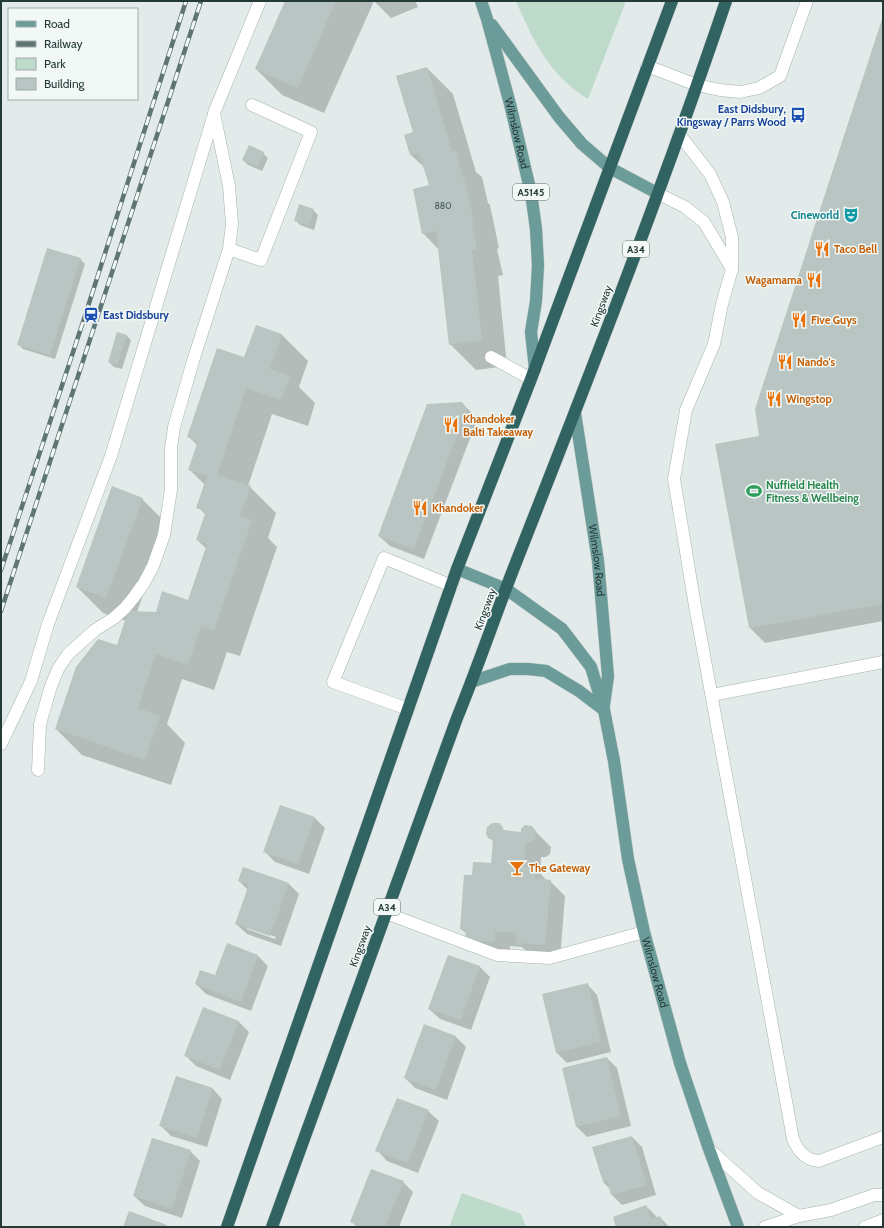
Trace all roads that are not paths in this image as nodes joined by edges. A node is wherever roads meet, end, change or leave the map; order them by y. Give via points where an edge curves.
1 (260, 1) edge
2 (481, 1) edge
3 (672, 1) edge
4 (726, 1) edge
5 (807, 1) edge
6 (488, 19) junction
7 (647, 66) junction
8 (697, 85) junction
9 (252, 105) dead end
10 (214, 113) junction
11 (679, 134) junction
12 (610, 168) junction
13 (657, 193) junction
14 (230, 249) junction
15 (732, 269) junction
16 (491, 357) dead end
17 (533, 374) junction
18 (575, 413) junction
19 (457, 569) junction
20 (452, 586) junction
21 (506, 589) junction
22 (883, 662) edge
23 (471, 682) junction
24 (712, 695) junction
25 (408, 709) junction
26 (604, 710) junction
27 (1, 744) edge
28 (38, 770) dead end
29 (386, 913) junction
30 (644, 932) junction
31 (883, 1137) edge
32 (709, 1149) junction
33 (883, 1195) edge
34 (799, 1216) junction
35 (883, 1221) edge
36 (227, 1227) edge
37 (272, 1227) edge
38 (738, 1227) edge
39 (765, 1227) edge
40 (865, 1227) edge
41 (875, 1227) edge

1 - 10 lane
2 - 6 main road, Wilmslow Road / A5145
3 - 7 highway
4 - 8 highway, Kingsway / A34
5 - 8 lane via 780,76 759,88 740,92
6 - 12 main road, Wilmslow Road / A5145 via 559,117 582,144
6 - 17 main road, Wilmslow Road / A5145 via 514,119 536,229 538,265 531,332
7 - 8 lane
7 - 12 highway
8 - 11 highway, Kingsway / A34
9 - 14 lane via 312,132 261,260
10 - 14 lane via 229,186 232,224
10 - 27 lane via 111,456 48,624 31,681
11 - 13 highway, Kingsway / A34
11 - 15 lane via 710,174 723,202 732,237
12 - 13 main road, Wilmslow Road / A5145
12 - 17 highway
13 - 15 lane via 685,207 704,222
13 - 18 highway, Kingsway / A34
14 - 28 lane via 174,426 167,521 154,566 125,608 68,654 58,668 40,724
15 - 24 lane via 714,344 686,410 674,479
16 - 17 lane
17 - 19 highway
18 - 21 highway, Kingsway / A34
18 - 26 main road, Wilmslow Road via 598,562 608,676
19 - 20 highway
19 - 21 main road, Wilmslow Road
20 - 25 highway
20 - 25 lane via 384,558 333,682
21 - 23 highway, Kingsway / A34
21 - 26 main road, Wilmslow Road via 562,629 590,667
22 - 24 lane
23 - 26 main road via 510,668 546,671
23 - 29 highway, Kingsway / A34
24 - 31 lane via 793,1139 803,1155 819,1161
25 - 36 highway
26 - 30 main road, Wilmslow Road via 628,859
29 - 30 lane via 497,955 550,958
29 - 37 highway, Kingsway / A34
30 - 32 main road, Wilmslow Road via 680,1063
32 - 34 lane via 758,1193
32 - 38 main road, Wilmslow Road
33 - 34 lane
34 - 39 lane
35 - 40 lane
35 - 41 lane

